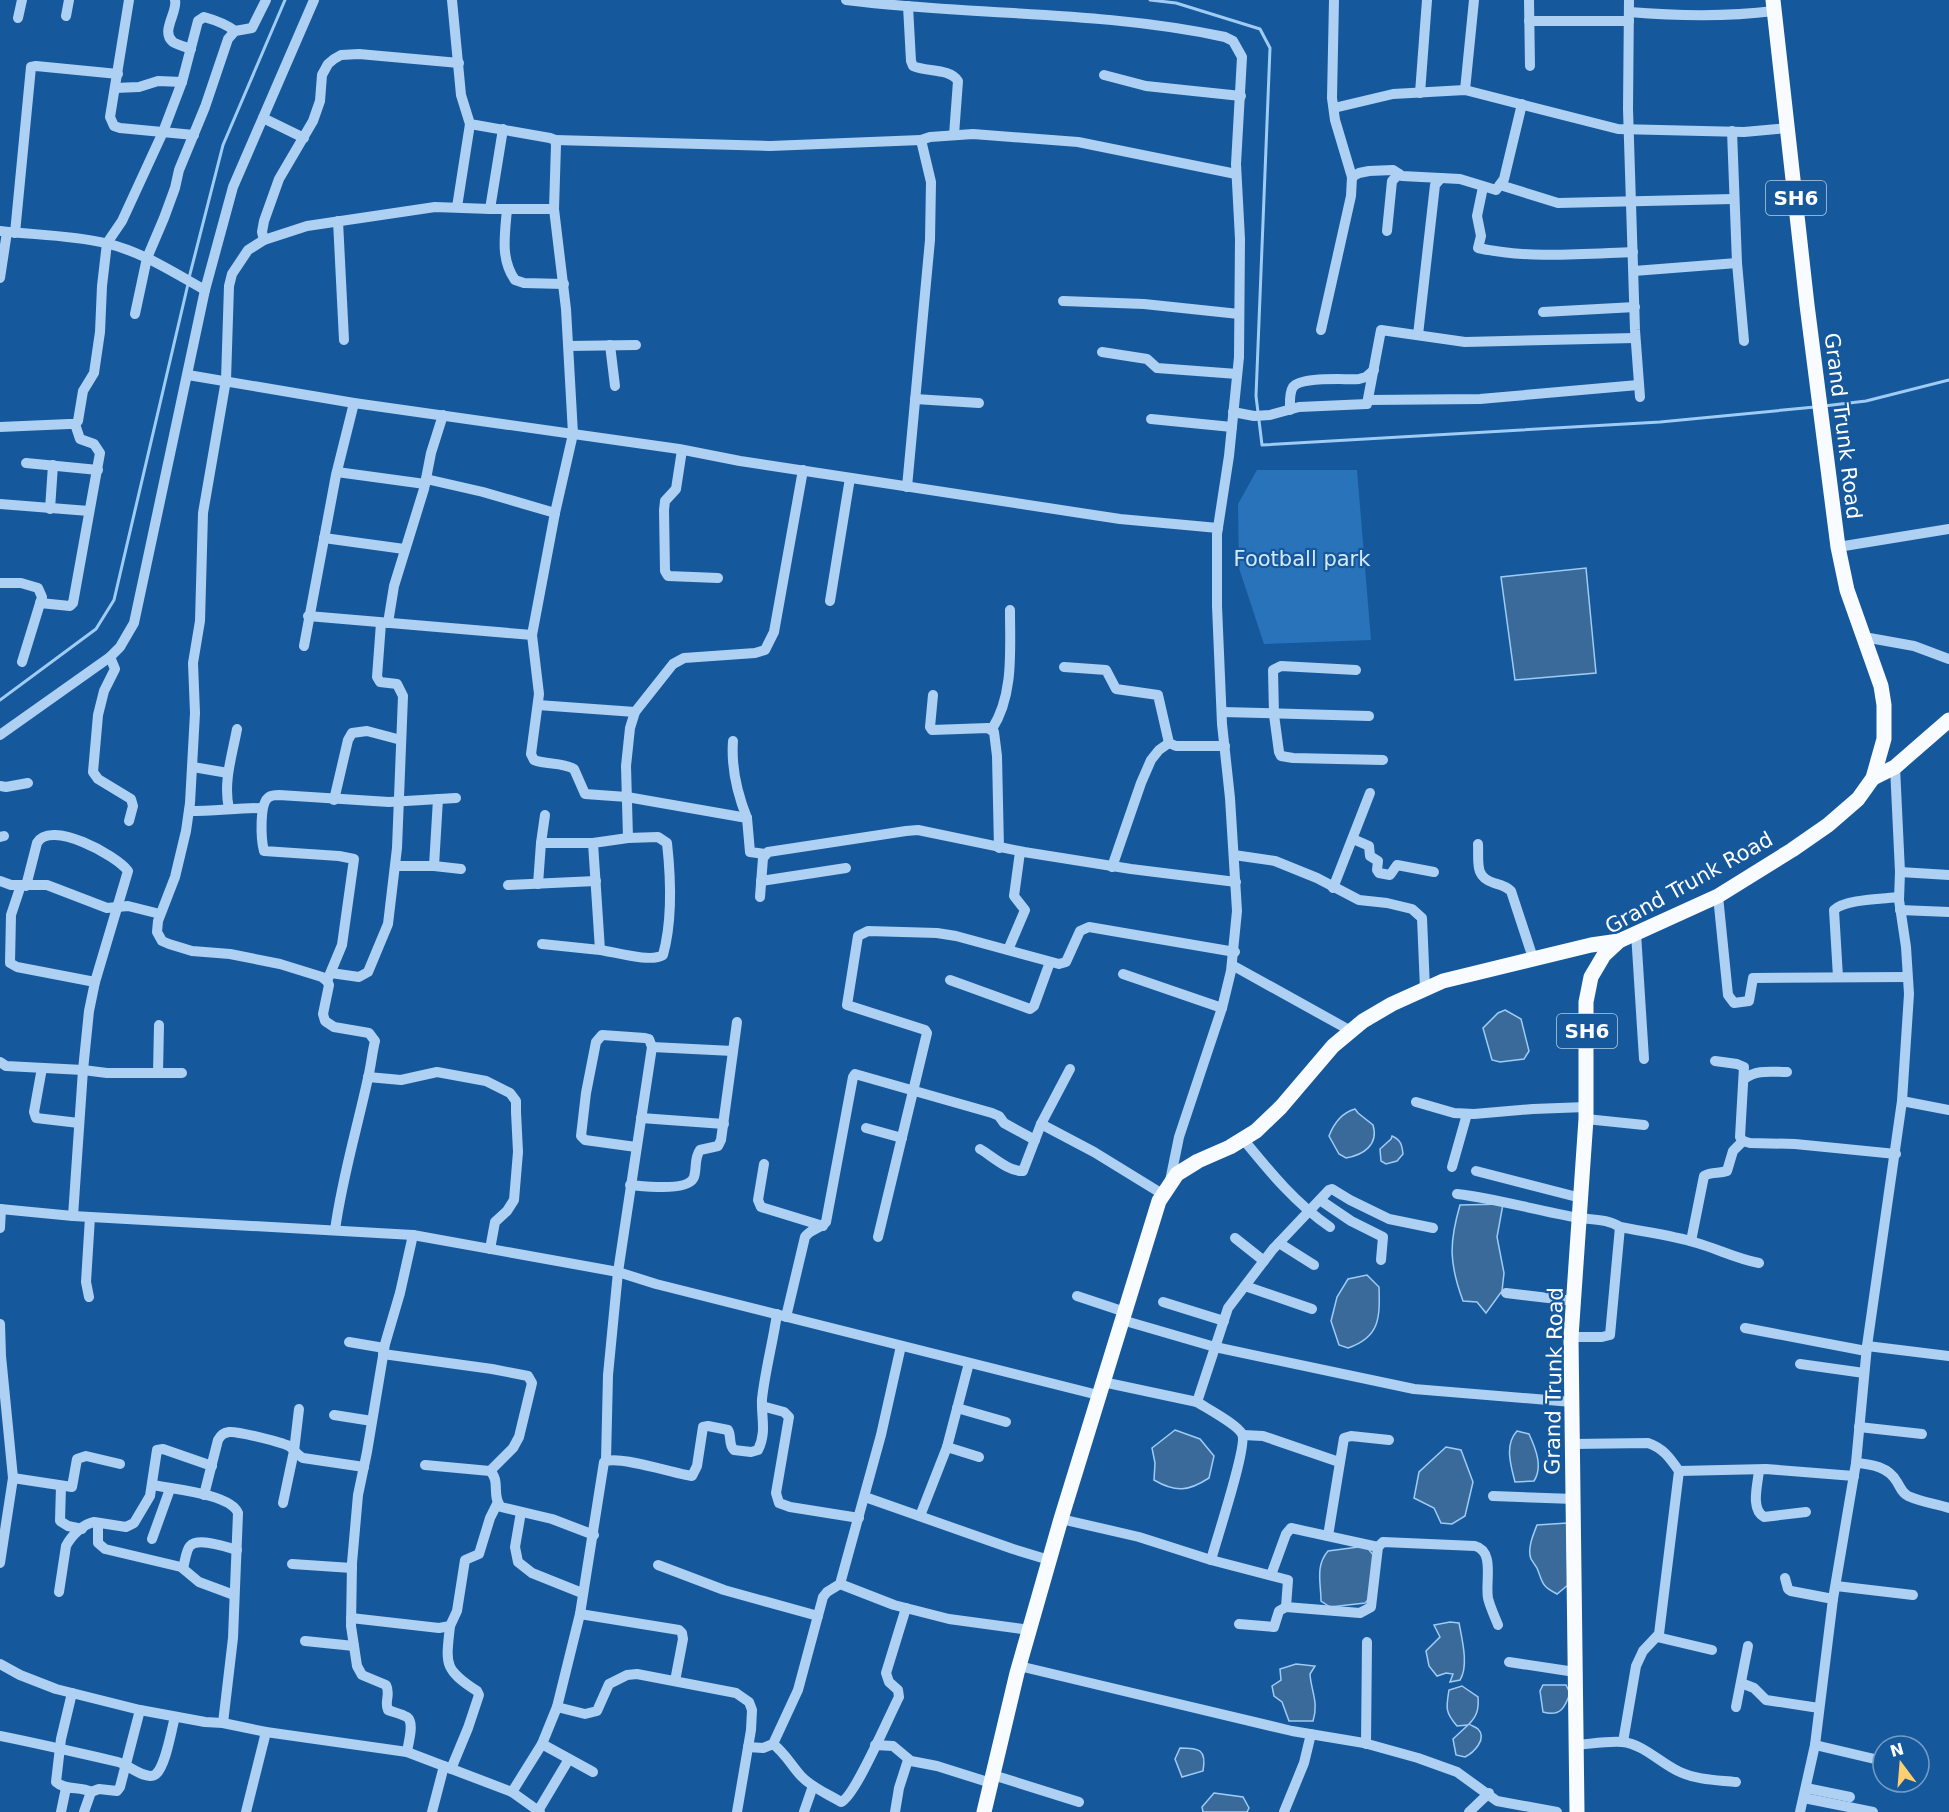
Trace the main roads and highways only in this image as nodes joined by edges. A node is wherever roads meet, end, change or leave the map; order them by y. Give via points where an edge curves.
1 (1773, 6) edge
2 (1949, 720) edge
3 (1874, 778) junction
4 (1619, 941) junction
5 (984, 1812) edge
6 (1577, 1812) edge

1 - 3 main road, Grand Trunk Road / SH6 via 1838,547 1847,590 1881,686 1885,714 1884,740
2 - 3 main road via 1895,767
3 - 4 main road, Grand Trunk Road / SH6 via 1858,799 1792,850 1718,896
4 - 5 main road via 1443,981 1392,1004 1333,1046 1256,1131 1177,1174 1159,1201 1100,1389 1019,1666
4 - 6 main road, Grand Trunk Road / SH6 via 1600,961 1588,990 1586,1113 1571,1336

